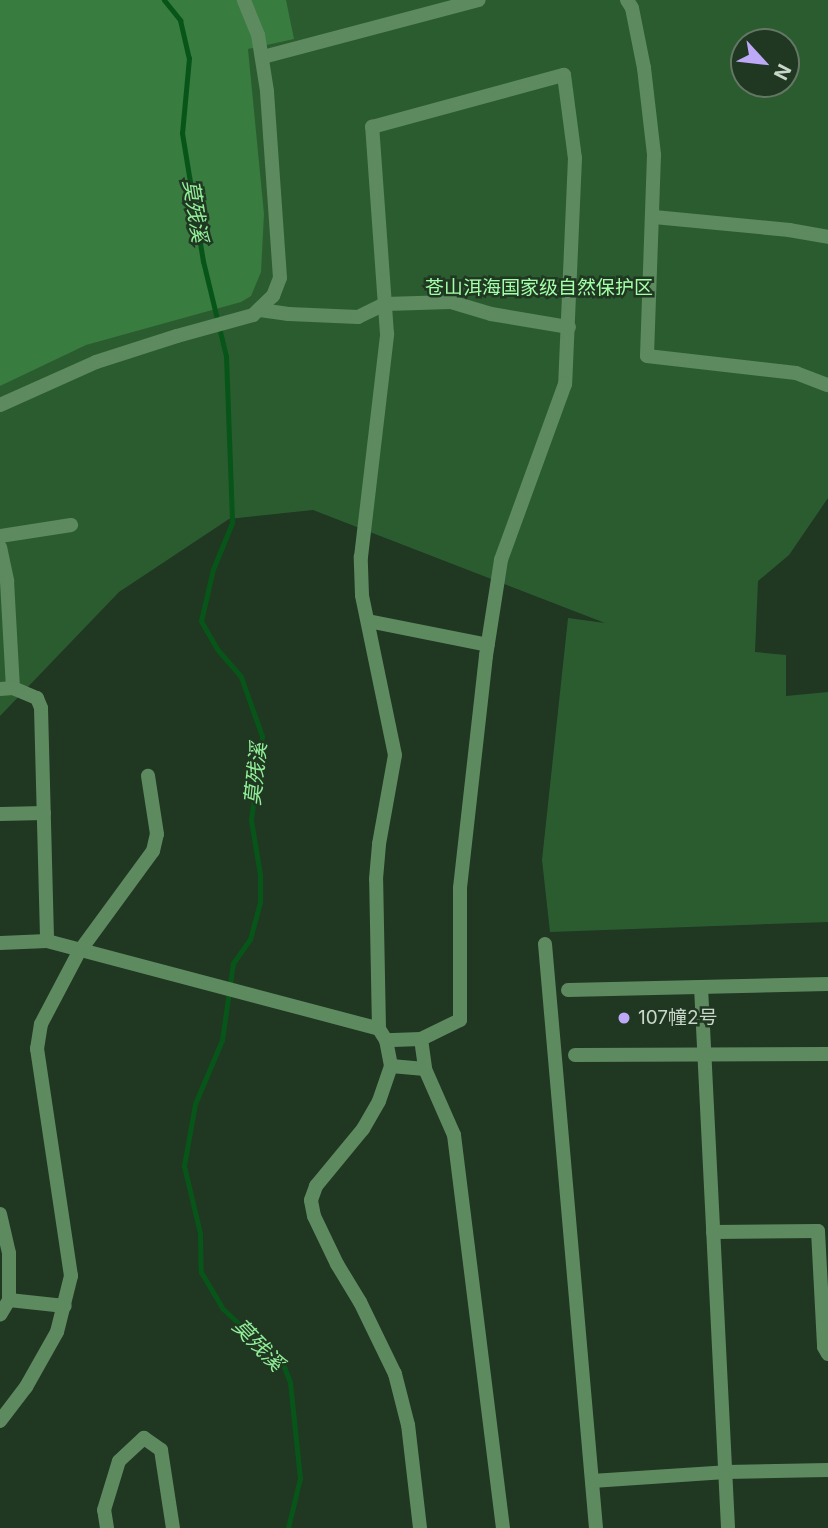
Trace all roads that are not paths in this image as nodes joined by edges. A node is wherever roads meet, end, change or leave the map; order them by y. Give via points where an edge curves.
1 (244, 0) edge
2 (479, 0) edge
3 (627, 0) edge
4 (263, 57) junction
5 (654, 217) junction
6 (828, 237) edge
7 (385, 304) junction
8 (257, 312) junction
9 (569, 327) junction
10 (828, 385) edge
11 (0, 405) edge
12 (71, 525) dead end
13 (0, 536) edge
14 (0, 547) edge
15 (368, 621) junction
16 (488, 645) junction
17 (6, 688) edge
18 (148, 775) dead end
19 (44, 813) junction
20 (0, 814) edge
21 (47, 941) junction
22 (0, 943) edge
23 (545, 944) dead end
24 (79, 952) junction
25 (828, 984) edge
26 (701, 987) junction
27 (568, 990) dead end
28 (382, 1035) junction
29 (421, 1039) junction
30 (828, 1054) edge
31 (575, 1055) dead end
32 (705, 1055) junction
33 (391, 1066) junction
34 (425, 1069) junction
35 (0, 1214) edge
36 (713, 1232) junction
37 (9, 1300) junction
38 (65, 1306) junction
39 (0, 1315) edge
40 (828, 1354) edge
41 (0, 1421) edge
42 (828, 1470) edge
43 (726, 1472) junction
44 (592, 1481) junction
45 (107, 1528) edge
46 (173, 1528) edge
47 (420, 1528) edge
48 (503, 1528) edge
49 (596, 1528) edge
50 (728, 1528) edge

1 - 4 street
2 - 4 street
3 - 5 street via 644,68 654,155
4 - 8 street via 281,262 277,289
5 - 6 street
5 - 10 street via 647,356 796,373
7 - 8 street via 358,317
7 - 9 street via 450,302
7 - 9 street via 372,127 564,75 575,158
7 - 15 street via 387,334 361,557
8 - 11 street via 96,362
9 - 16 street via 565,384 501,560
12 - 13 street
14 - 17 street via 8,594
15 - 16 street
15 - 28 street via 395,755 376,879
16 - 29 street via 460,888 460,1020
17 - 19 street via 37,698 41,708
18 - 24 street via 157,834 153,851
19 - 20 street
19 - 21 street
21 - 22 street
21 - 24 street
23 - 44 street
24 - 28 street via 144,965
24 - 38 street via 49,1005 37,1049 71,1276
25 - 26 street
26 - 27 street
26 - 32 street
28 - 29 street
28 - 33 street
29 - 34 street
30 - 32 street
31 - 32 street
32 - 36 street
33 - 34 street
33 - 47 street via 363,1129 316,1186 311,1200 337,1264 395,1374 408,1425
34 - 48 street via 454,1135
35 - 37 street via 9,1253
36 - 40 street via 818,1231
36 - 43 street
37 - 38 street
37 - 39 street
38 - 41 street via 44,1357
42 - 43 street
43 - 44 street
43 - 50 street
44 - 49 street
45 - 46 street via 104,1510 119,1461 144,1438 161,1450

